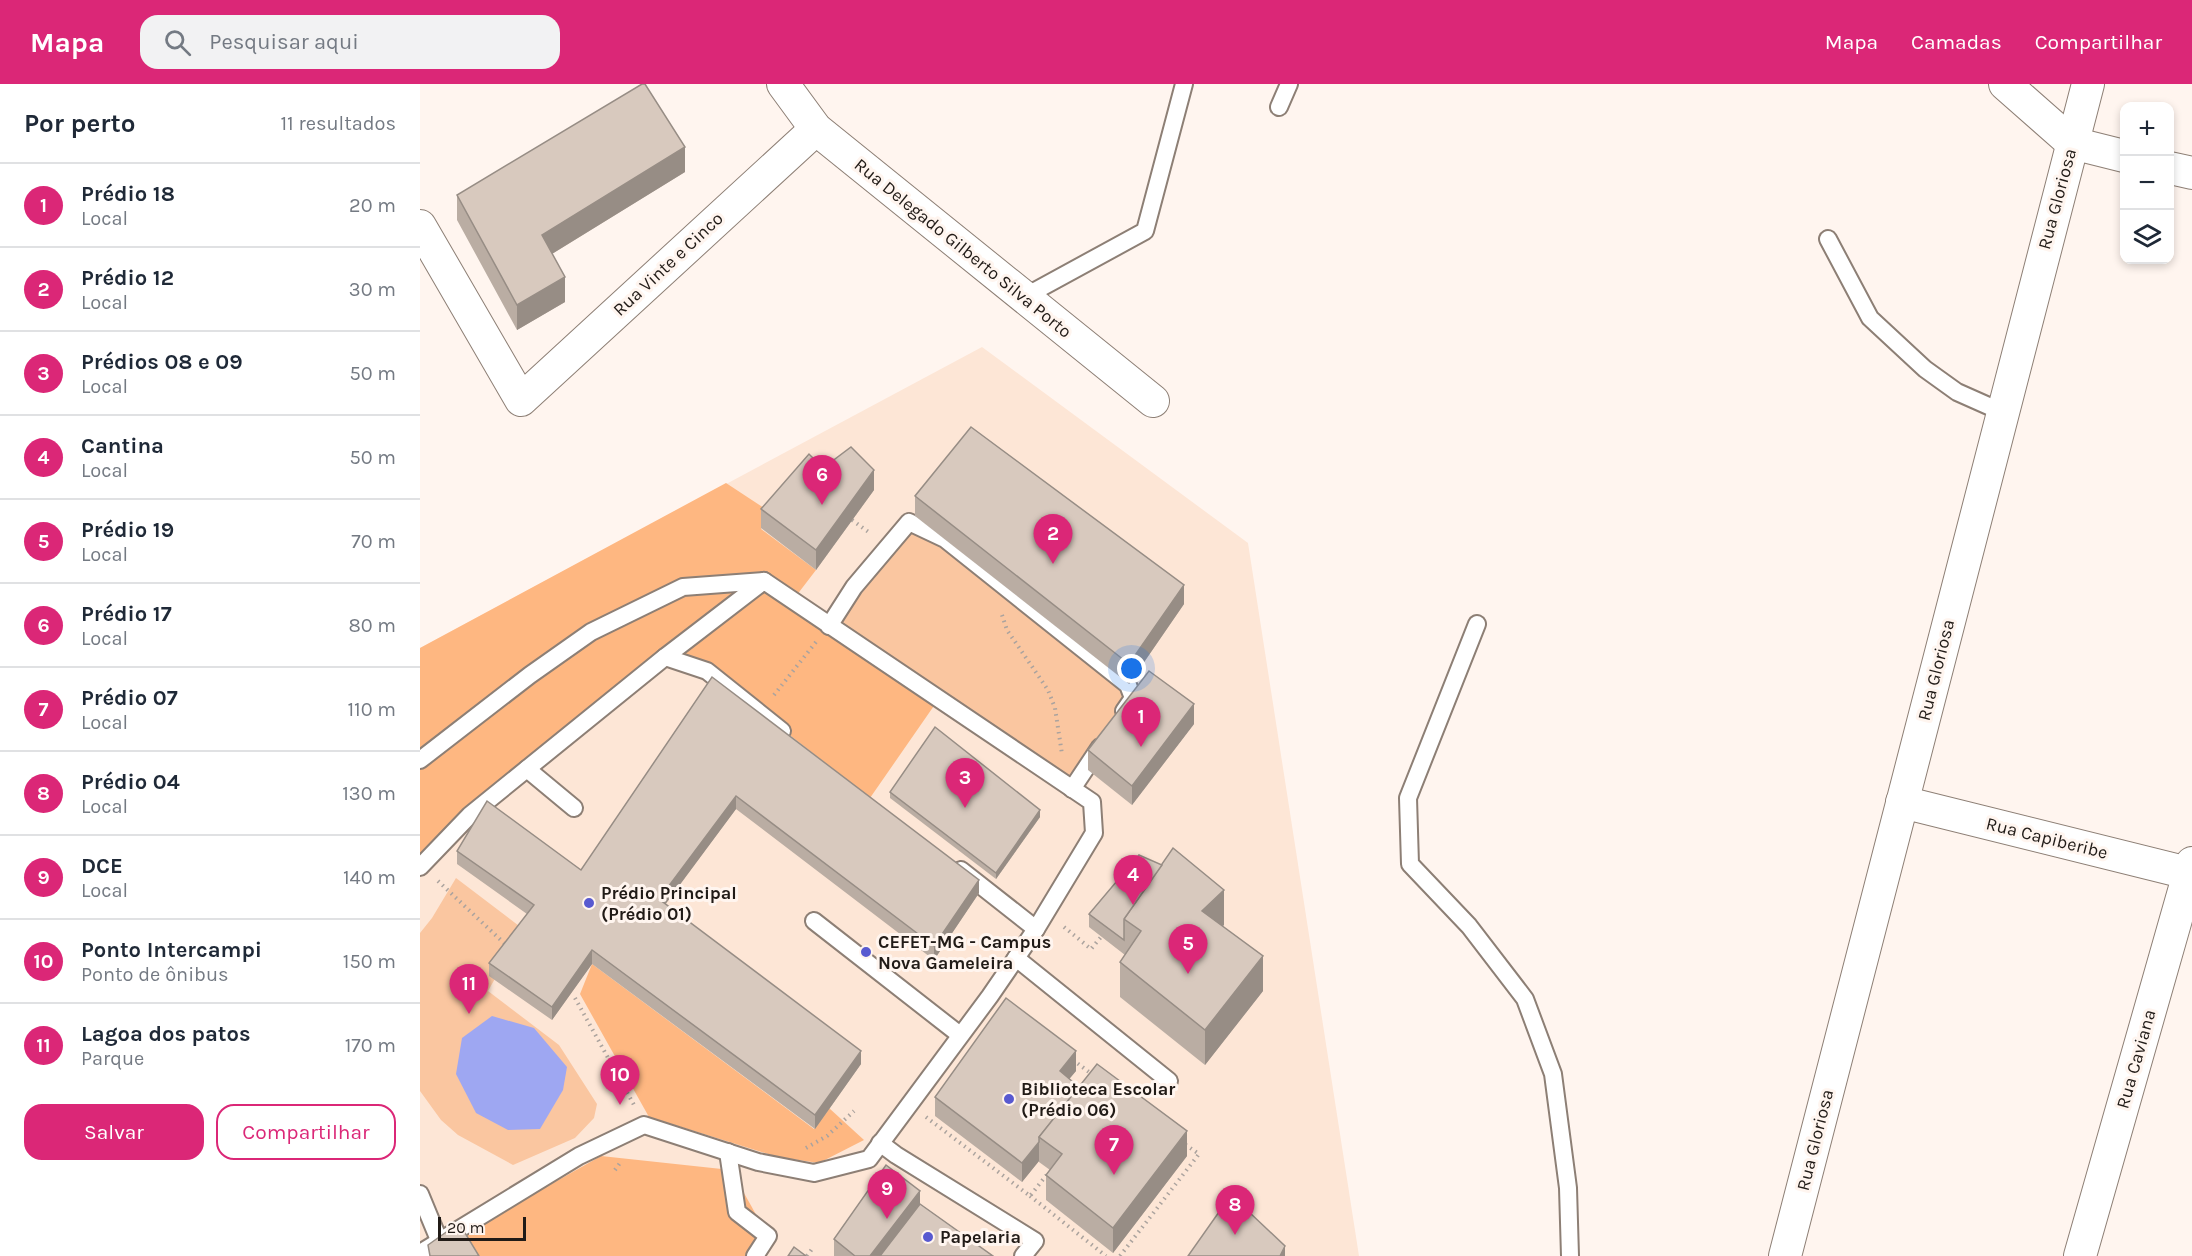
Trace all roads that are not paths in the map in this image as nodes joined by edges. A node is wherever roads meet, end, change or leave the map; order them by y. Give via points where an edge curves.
1 (783, 84) edge
2 (1184, 84) edge
3 (1289, 84) edge
4 (2005, 84) edge
5 (2088, 84) edge
6 (1279, 107) dead end
7 (816, 129) junction
8 (2072, 143) junction
9 (2120, 155) edge
10 (2174, 169) edge
11 (2192, 173) edge
12 (420, 226) edge
13 (1828, 239) dead end
14 (1024, 297) junction
15 (1153, 401) dead end
16 (2002, 412) junction
17 (764, 581) junction
18 (1477, 624) dead end
19 (829, 626) junction
20 (665, 657) junction
21 (796, 742) edge
22 (420, 760) edge
23 (527, 769) junction
24 (1072, 789) junction
25 (1902, 802) junction
26 (574, 808) dead end
27 (946, 859) edge
28 (420, 866) edge
29 (2191, 870) edge
30 (814, 921) dead end
31 (1036, 929) junction
32 (1016, 958) junction
33 (960, 1035) junction
34 (1169, 1081) dead end
35 (880, 1143) junction
36 (728, 1152) junction
37 (420, 1194) edge
38 (439, 1240) junction
39 (420, 1253) edge
40 (755, 1256) edge
41 (1023, 1256) edge
42 (1570, 1256) edge
43 (1785, 1256) edge
44 (2080, 1256) edge

1 - 7 street, Rua Delegado Gilberto Silva Porto
2 - 14 lane via 1145,231
3 - 6 lane
4 - 8 street
5 - 8 street, Rua Gloriosa
7 - 12 street, Rua Vinte e Cinco via 521,400
7 - 14 street, Rua Delegado Gilberto Silva Porto
8 - 9 street
8 - 16 street, Rua Gloriosa
10 - 11 street
13 - 16 lane via 1870,318 1925,369 1957,392
14 - 15 street, Rua Delegado Gilberto Silva Porto
16 - 25 street, Rua Gloriosa
17 - 19 lane
17 - 20 lane
17 - 22 lane via 683,587 591,632
18 - 42 lane via 1408,798 1410,864 1469,926 1525,999 1553,1074 1568,1188
19 - 24 lane
19 - 24 lane via 854,587 909,522 945,539 1128,685 1133,698
20 - 21 lane via 706,671
20 - 23 lane
23 - 26 lane
23 - 28 lane via 470,815
24 - 31 lane via 1092,802 1094,833
25 - 29 street, Rua Capiberibe
25 - 43 street, Rua Gloriosa
27 - 31 lane
29 - 44 street, Rua Caviana
30 - 33 lane
31 - 32 lane
32 - 33 lane
32 - 34 lane
33 - 35 lane
35 - 36 lane via 869,1159 814,1173
35 - 41 lane via 1035,1241
36 - 38 lane via 644,1125 579,1156
36 - 40 lane via 737,1212 768,1236
37 - 38 lane
38 - 39 lane

